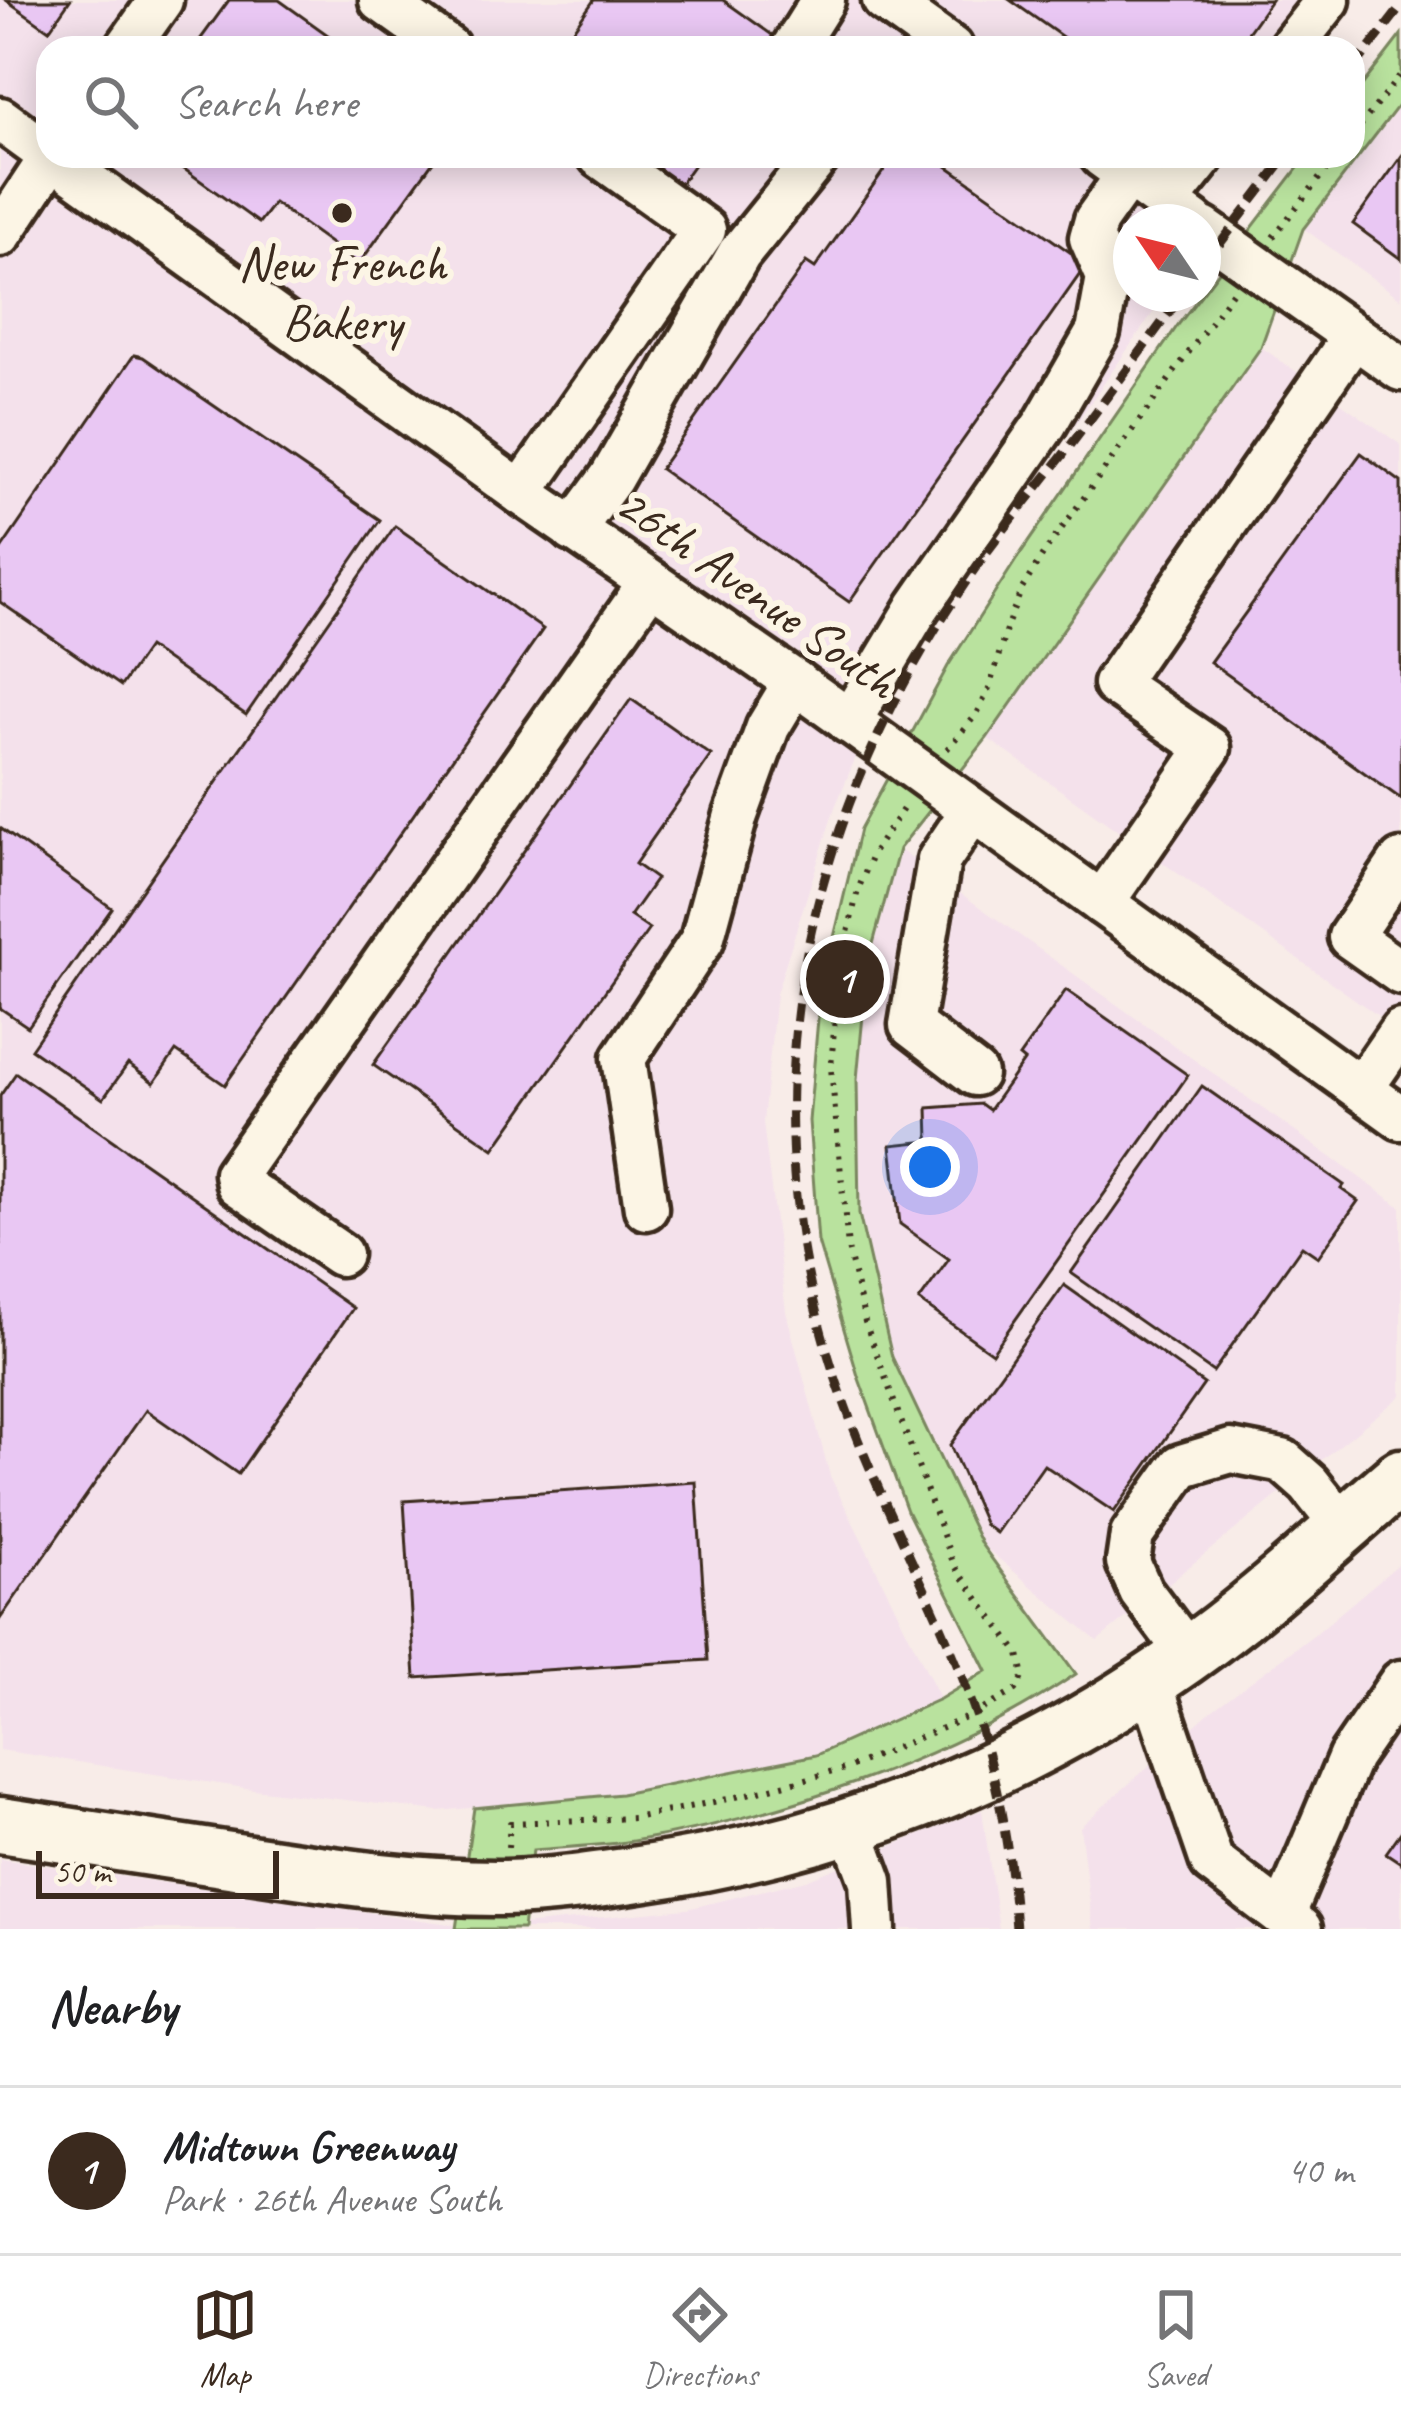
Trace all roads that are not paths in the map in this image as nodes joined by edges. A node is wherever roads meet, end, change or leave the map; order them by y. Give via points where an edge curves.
1 (161, 0) edge
2 (381, 0) edge
3 (823, 0) edge
4 (884, 0) edge
5 (1328, 0) edge
6 (136, 36) edge
7 (431, 36) edge
8 (800, 36) edge
9 (922, 36) edge
10 (1300, 36) edge
11 (0, 119) edge
12 (36, 144) edge
13 (43, 168) edge
14 (69, 168) edge
15 (617, 168) edge
16 (804, 168) edge
17 (1114, 168) edge
18 (1119, 168) edge
19 (1198, 168) edge
20 (1168, 204) edge
21 (1182, 204) edge
22 (0, 235) edge
23 (721, 242) junction
24 (1221, 242) edge
25 (1354, 336) junction
26 (1401, 369) edge
27 (521, 494) junction
28 (573, 530) junction
29 (650, 583) junction
30 (795, 682) junction
31 (849, 722) junction
32 (972, 811) junction
33 (1401, 861) edge
34 (1102, 903) junction
35 (1401, 973) edge
36 (1401, 1031) edge
37 (975, 1074) dead end
38 (1361, 1089) junction
39 (1401, 1118) edge
40 (646, 1208) dead end
41 (340, 1255) dead end
42 (1401, 1477) edge
43 (1343, 1528) junction
44 (1169, 1668) junction
45 (1401, 1682) edge
46 (0, 1825) edge
47 (851, 1827) junction
48 (1292, 1922) edge
49 (874, 1929) edge

1 - 6 street
2 - 7 street
3 - 8 street
4 - 9 street
5 - 10 street
11 - 12 street, 26th Avenue South
13 - 22 street
14 - 27 street, 26th Avenue South
15 - 23 street
16 - 23 street
17 - 31 street via 1091,238 1108,278 1098,332
18 - 20 street
19 - 21 street
23 - 27 street
23 - 28 street via 611,478
24 - 25 street
25 - 26 street
25 - 34 street via 1115,684 1209,748
27 - 28 street, 26th Avenue South
28 - 29 street, 26th Avenue South
29 - 30 street, 26th Avenue South
29 - 41 street via 236,1174 238,1184
30 - 31 street, 26th Avenue South
30 - 40 street via 744,793 703,940 624,1058
31 - 32 street, 26th Avenue South
32 - 34 street, 26th Avenue South
32 - 37 street via 939,860 911,1025
33 - 35 street via 1350,937
34 - 38 street, 26th Avenue South
36 - 38 street
38 - 39 street, 26th Avenue South
42 - 43 main road
43 - 44 main road
43 - 44 street via 1283,1460 1232,1451 1181,1466 1132,1535 1128,1562
44 - 47 main road via 1038,1749
44 - 48 street via 1212,1862
45 - 48 street via 1350,1757
46 - 47 main road via 422,1886 507,1888 696,1865
47 - 49 street via 871,1882

